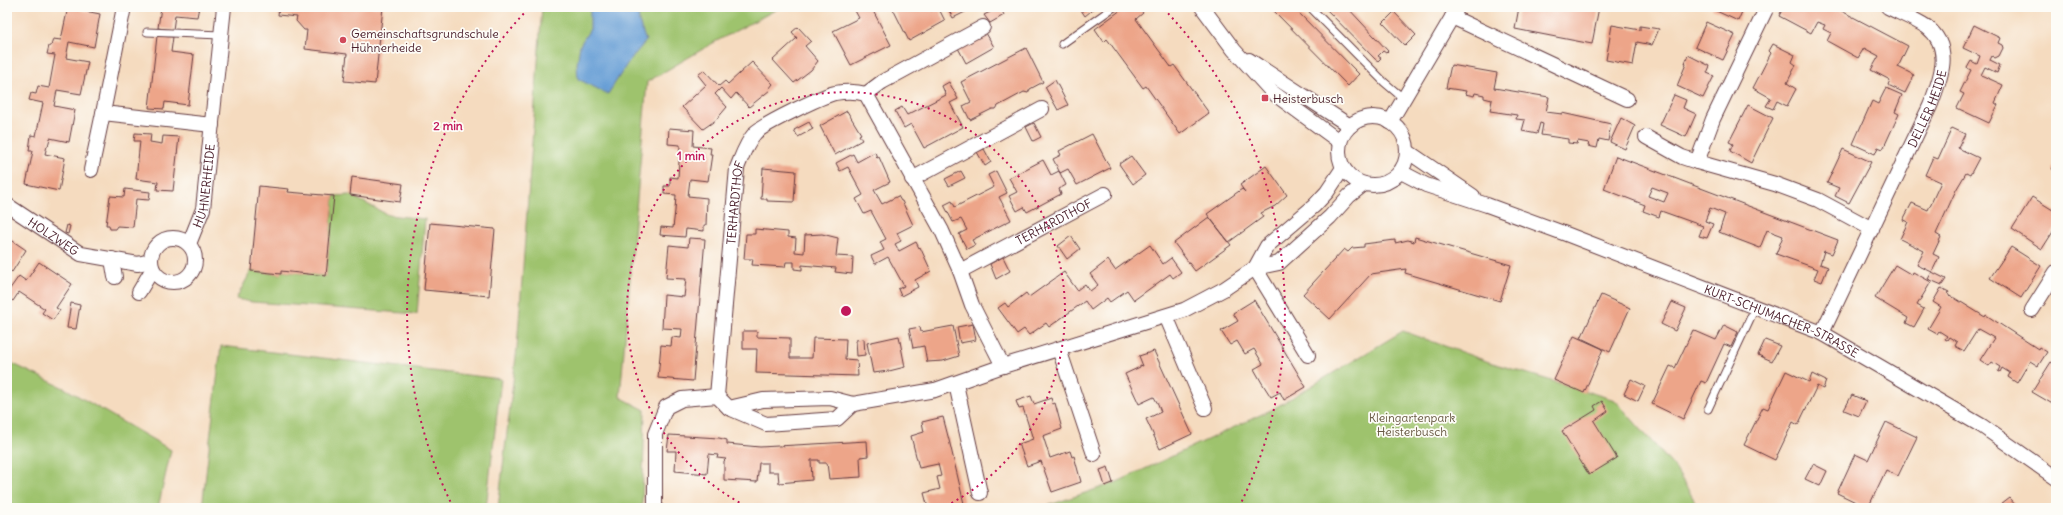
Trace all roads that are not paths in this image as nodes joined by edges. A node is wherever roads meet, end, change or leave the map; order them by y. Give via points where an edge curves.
1 (124, 7) edge
2 (224, 7) edge
3 (1114, 7) edge
4 (1202, 7) edge
5 (1310, 7) edge
6 (1767, 7) edge
7 (1888, 7) edge
8 (1455, 12) edge
9 (983, 27) dead end
10 (147, 32) dead end
11 (221, 35) junction
12 (1062, 44) dead end
13 (1234, 50) junction
14 (866, 94) junction
15 (1404, 99) junction
16 (1627, 99) dead end
17 (1042, 109) dead end
18 (103, 114) junction
19 (1390, 122) junction
20 (212, 125) junction
21 (1350, 126) junction
22 (1646, 137) dead end
23 (1340, 142) junction
24 (1407, 151) junction
25 (1697, 162) junction
26 (1343, 168) junction
27 (91, 170) dead end
28 (1400, 172) junction
29 (912, 178) junction
30 (1364, 184) junction
31 (1105, 194) dead end
32 (7, 205) edge
33 (1487, 205) junction
34 (1872, 229) junction
35 (189, 244) junction
36 (112, 259) junction
37 (152, 265) junction
38 (1255, 268) junction
39 (960, 271) junction
40 (2056, 272) edge
41 (115, 277) dead end
42 (139, 292) dead end
43 (1755, 308) junction
44 (2032, 310) dead end
45 (1166, 316) junction
46 (1822, 334) junction
47 (1059, 349) junction
48 (1308, 355) dead end
49 (1003, 366) junction
50 (956, 384) junction
51 (717, 396) junction
52 (853, 404) junction
53 (729, 408) junction
54 (1205, 408) dead end
55 (1708, 409) dead end
56 (1094, 454) dead end
57 (2056, 478) edge
58 (980, 493) dead end
59 (655, 508) edge

1 - 18 street
2 - 11 street, HÜHNERHEIDE
3 - 12 lane
4 - 13 street
5 - 15 lane
6 - 25 street via 1713,119
7 - 34 street, DELLER HEIDE via 1926,27 1936,36 1942,51 1943,68 1930,106
8 - 15 street
8 - 16 street
9 - 14 street via 882,82
10 - 11 lane
11 - 20 street, HÜHNERHEIDE
13 - 21 street
13 - 23 street via 1272,92
14 - 29 street
14 - 51 street, TERHARDTHOF via 854,91 835,93 770,122 756,132 744,148 737,168
15 - 19 street
17 - 29 street
18 - 20 street, HÜHNERHEIDE
18 - 27 street
19 - 21 street via 1382,117 1368,116
19 - 24 street via 1403,134
20 - 35 street, HÜHNERHEIDE via 204,209
21 - 23 street via 1345,130
22 - 25 street via 1682,157
23 - 26 street via 1339,155
24 - 28 street
24 - 33 street, KURT-SCHUMACHER-STRASSE
25 - 34 street via 1782,186 1818,200
26 - 30 street via 1352,178
26 - 38 street via 1314,206 1267,246
28 - 30 street via 1390,181 1378,185
28 - 33 street, KURT-SCHUMACHER-STRASSE via 1426,186
29 - 39 street via 942,231
30 - 38 street via 1279,263
31 - 39 street, TERHARDTHOF
32 - 36 street, HOLZWEG via 81,254
33 - 43 street, KURT-SCHUMACHER-STRASSE
34 - 46 street, DELLER HEIDE
35 - 37 street, HÜHNERHEIDE via 181,239 164,240 152,252
35 - 37 street, HÜHNERHEIDE via 196,260 194,269 185,279 174,283 165,282 158,277
36 - 37 street, HOLZWEG
36 - 41 street
37 - 42 street
38 - 45 street via 1224,289 1184,310
38 - 48 street
39 - 49 street via 972,305
40 - 44 street
43 - 46 street, KURT-SCHUMACHER-STRASSE
43 - 55 lane
45 - 47 street
45 - 54 street
46 - 57 street, KURT-SCHUMACHER-STRASSE via 1982,426
47 - 49 street
47 - 56 street
49 - 50 street
50 - 52 street
50 - 58 street
51 - 53 street
51 - 59 street via 682,399 666,407 655,434
52 - 53 street via 830,398 763,400
52 - 53 street via 837,419 766,424

